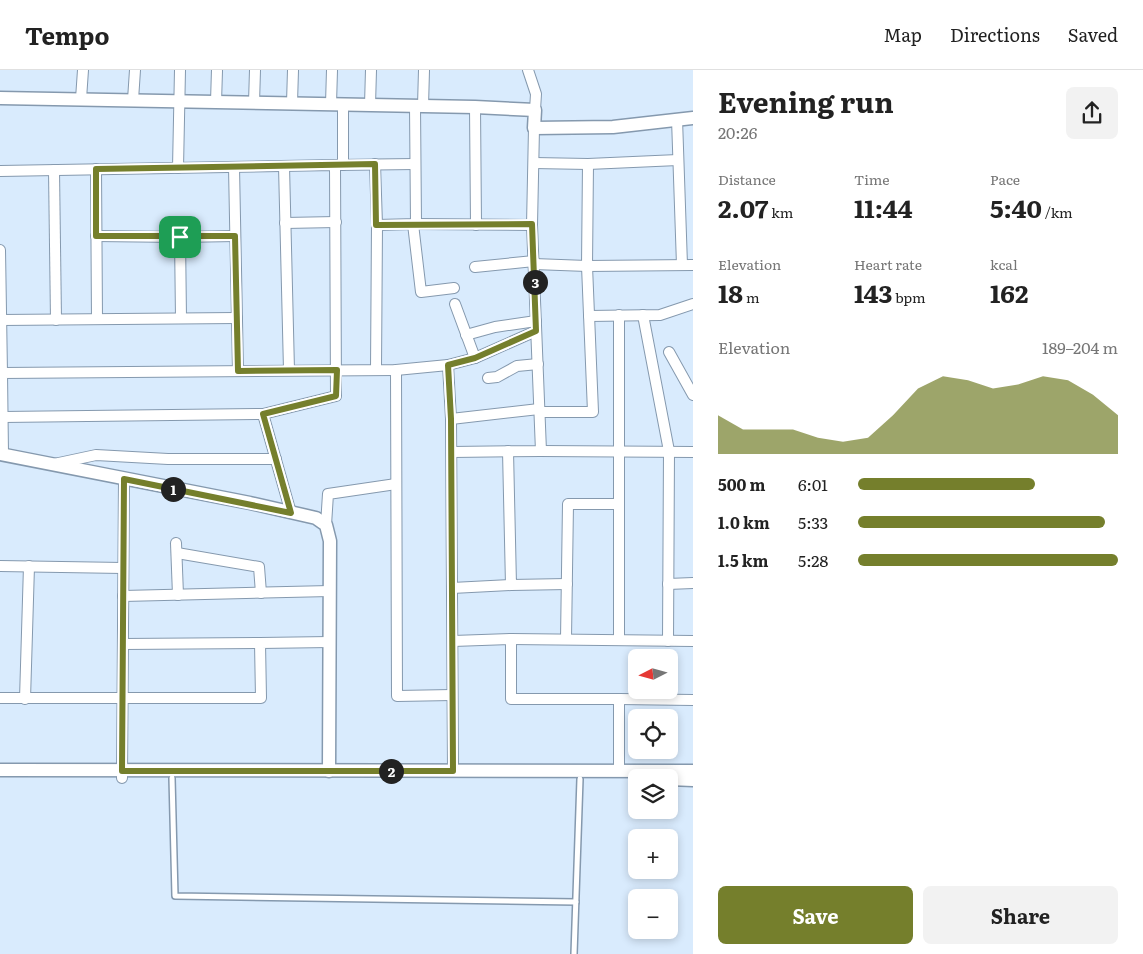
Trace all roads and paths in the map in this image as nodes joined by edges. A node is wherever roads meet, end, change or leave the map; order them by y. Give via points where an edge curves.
1 (83, 70) edge
2 (135, 70) edge
3 (180, 70) edge
4 (217, 70) edge
5 (255, 70) edge
6 (293, 70) edge
7 (332, 70) edge
8 (371, 70) edge
9 (424, 70) edge
10 (528, 70) edge
11 (0, 98) edge
12 (81, 99) junction
13 (134, 100) junction
14 (179, 101) junction
15 (216, 102) junction
16 (254, 103) junction
17 (292, 103) junction
18 (337, 104) junction
19 (370, 105) junction
20 (419, 106) junction
21 (476, 107) junction
22 (535, 110) junction
23 (693, 118) edge
24 (677, 120) junction
25 (534, 128) junction
26 (678, 160) junction
27 (534, 163) junction
28 (375, 164) junction
29 (415, 164) junction
30 (588, 164) junction
31 (339, 165) junction
32 (284, 166) junction
33 (234, 167) junction
34 (178, 168) junction
35 (96, 169) junction
36 (54, 170) junction
37 (0, 171) edge
38 (336, 222) junction
39 (286, 223) junction
40 (414, 224) junction
41 (476, 224) junction
42 (532, 224) junction
43 (376, 225) junction
44 (96, 236) junction
45 (235, 236) junction
46 (180, 237) junction
47 (0, 250) edge
48 (534, 262) junction
49 (682, 265) junction
50 (693, 265) edge
51 (587, 266) junction
52 (474, 267) dead end
53 (454, 288) dead end
54 (455, 304) dead end
55 (693, 304) edge
56 (619, 315) junction
57 (643, 315) junction
58 (589, 316) junction
59 (181, 318) junction
60 (237, 318) junction
61 (97, 319) junction
62 (1, 320) junction
63 (56, 320) junction
64 (536, 326) junction
65 (466, 335) junction
66 (669, 352) dead end
67 (475, 358) junction
68 (538, 364) junction
69 (448, 365) junction
70 (289, 370) junction
71 (337, 370) junction
72 (376, 370) junction
73 (396, 370) junction
74 (238, 371) junction
75 (2, 373) junction
76 (488, 378) dead end
77 (693, 394) edge
78 (539, 411) junction
79 (263, 414) junction
80 (3, 416) junction
81 (451, 419) junction
82 (621, 450) junction
83 (508, 451) junction
84 (541, 451) junction
85 (669, 451) junction
86 (452, 452) junction
87 (693, 452) edge
88 (2, 454) edge
89 (276, 459) junction
90 (51, 464) junction
91 (124, 479) junction
92 (396, 484) junction
93 (619, 504) junction
94 (291, 513) junction
95 (326, 525) junction
96 (0, 566) edge
97 (29, 566) junction
98 (123, 568) junction
99 (567, 584) junction
100 (668, 584) junction
101 (693, 584) edge
102 (511, 585) junction
103 (452, 588) junction
104 (330, 591) junction
105 (261, 593) junction
106 (178, 595) junction
107 (123, 596) junction
108 (511, 639) junction
109 (566, 639) junction
110 (619, 640) junction
111 (668, 640) junction
112 (453, 641) junction
113 (693, 641) edge
114 (330, 642) junction
115 (260, 643) junction
116 (123, 644) junction
117 (452, 695) junction
118 (0, 698) edge
119 (25, 698) junction
120 (122, 699) junction
121 (619, 699) junction
122 (693, 700) edge
123 (0, 770) edge
124 (329, 771) junction
125 (453, 771) junction
126 (619, 771) junction
127 (693, 771) edge
128 (628, 772) edge
129 (678, 772) edge
130 (122, 775) junction
131 (0, 778) edge
132 (172, 778) junction
133 (580, 779) junction
134 (628, 779) edge
135 (678, 779) edge
136 (693, 780) edge
137 (576, 902) junction
138 (574, 954) edge

1 - 12 street
2 - 13 street
3 - 14 street
4 - 15 street
5 - 16 street
6 - 17 street
7 - 18 street
8 - 19 street
9 - 20 street
10 - 22 street via 536,94
11 - 12 street
12 - 13 street
13 - 14 street
14 - 15 street
14 - 34 street
15 - 16 street
16 - 17 street
17 - 18 street
18 - 19 street
18 - 31 street
19 - 20 street
20 - 21 street
20 - 29 street
21 - 22 street
21 - 41 street
22 - 25 street
23 - 24 street
24 - 25 street
24 - 26 street
25 - 27 street
26 - 30 street
26 - 49 street
27 - 30 street
27 - 42 street
28 - 29 street
28 - 31 street
28 - 43 street
29 - 40 street
30 - 51 street
31 - 32 street
31 - 38 street
32 - 33 street
32 - 39 street
33 - 34 street
33 - 45 street
34 - 35 street
35 - 36 street
35 - 44 street
36 - 37 street
36 - 63 street
38 - 39 street
38 - 71 street
39 - 70 street
40 - 41 street
40 - 43 street
40 - 53 street via 421,292
41 - 42 street
42 - 48 street
43 - 72 street
44 - 46 street
44 - 61 street
45 - 46 street
45 - 60 street
46 - 59 street
47 - 62 street
48 - 51 street
48 - 52 street
48 - 64 street
49 - 50 street
49 - 51 street
51 - 58 street
54 - 65 street
55 - 57 street via 660,315
56 - 57 street
56 - 58 street
56 - 82 street
57 - 85 street
58 - 78 street via 594,412
59 - 60 street
59 - 61 street
60 - 74 street
61 - 63 street
62 - 63 street
62 - 75 street
64 - 65 street via 495,327
64 - 67 street
64 - 68 street
65 - 67 street
66 - 77 street
67 - 69 street
68 - 76 street via 517,366 497,377
68 - 78 street
69 - 73 street
69 - 81 street
70 - 71 street
70 - 74 street
71 - 72 street
71 - 79 street via 336,396
72 - 73 street
73 - 92 street
74 - 75 street
75 - 80 street
78 - 81 street
78 - 84 street
79 - 80 street
79 - 89 street
80 - 88 street
81 - 86 street
82 - 84 street
82 - 85 street
82 - 93 street
83 - 84 street
83 - 86 street
83 - 102 street
85 - 87 street
85 - 100 street
86 - 103 street
88 - 90 street
89 - 90 street via 96,455
89 - 94 street
90 - 91 street
91 - 94 street
91 - 98 street
92 - 95 street via 328,494
92 - 117 street via 396,696
93 - 99 street via 568,504
93 - 110 street
94 - 95 street via 316,518
95 - 104 street via 330,541
96 - 97 street
97 - 98 street
97 - 119 street
98 - 107 street
99 - 102 street
99 - 109 street
100 - 101 street
100 - 111 street
102 - 103 street
103 - 112 street
104 - 105 street
104 - 114 street
105 - 106 street
105 - 106 street via 259,567 177,548
106 - 107 street
107 - 116 street
108 - 109 street
108 - 112 street
108 - 121 street via 511,699
109 - 110 street
110 - 111 street
111 - 113 street
112 - 117 street
114 - 115 street
114 - 124 street
115 - 116 street
115 - 120 street via 262,698
116 - 120 street
117 - 125 street
118 - 119 street
119 - 120 street
120 - 130 street
121 - 122 street
121 - 126 street
123 - 130 street
124 - 125 street
124 - 130 street
125 - 126 street
126 - 128 street
127 - 129 street
130 - 131 street
130 - 132 street
132 - 133 street
132 - 137 lane via 175,896
133 - 134 street
133 - 137 lane
135 - 136 street
137 - 138 lane

